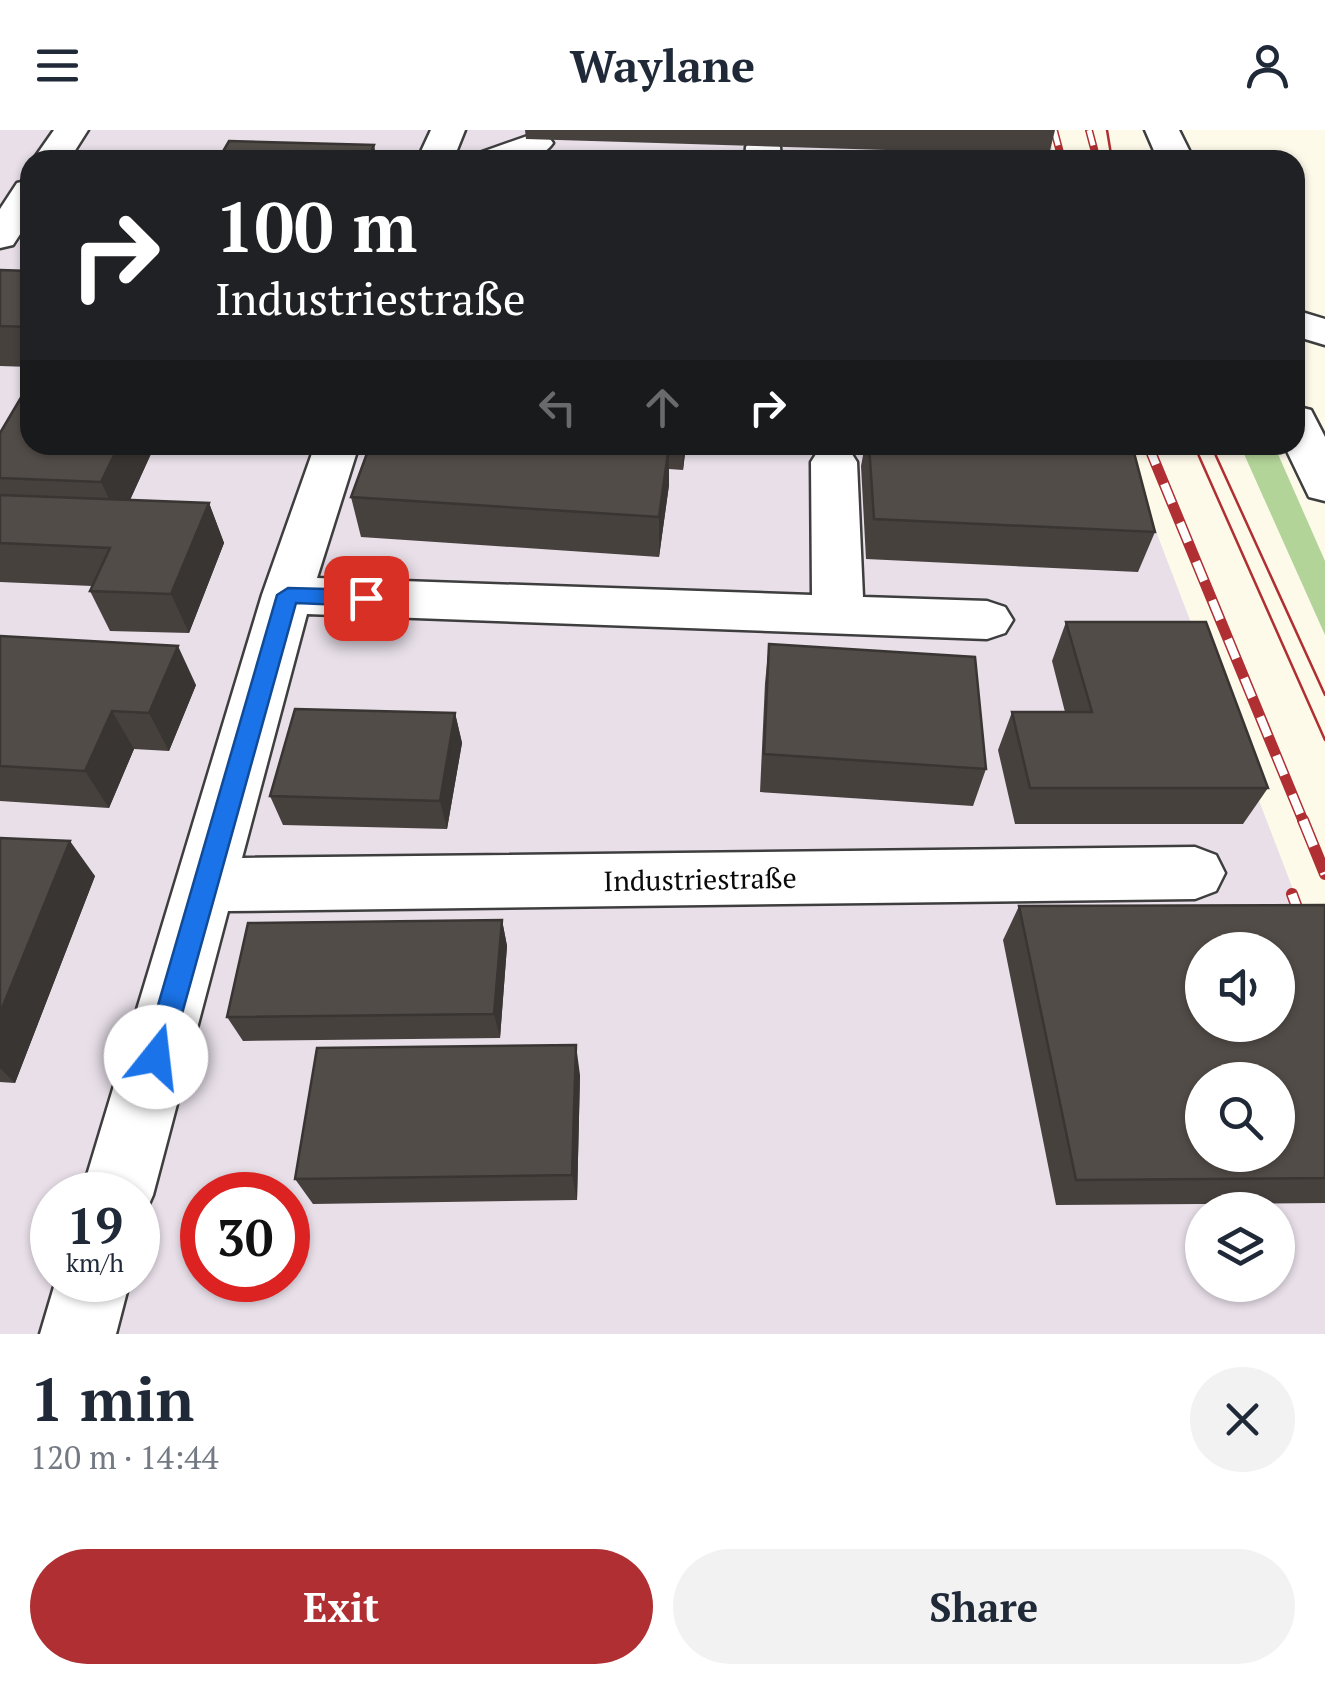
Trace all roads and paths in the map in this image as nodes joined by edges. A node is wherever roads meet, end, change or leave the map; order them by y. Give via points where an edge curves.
1 (536, 143) dead end
2 (517, 150) edge
3 (20, 207) edge
4 (0, 237) edge
5 (1305, 442) edge
6 (334, 455) edge
7 (834, 462) dead end
8 (1325, 486) edge
9 (288, 595) junction
10 (838, 614) junction
11 (986, 620) dead end
12 (1195, 874) dead end
13 (206, 885) junction
14 (124, 1172) edge
15 (87, 1302) edge
16 (78, 1334) edge

1 - 2 street
3 - 4 street
5 - 8 street
6 - 9 street
7 - 10 street
9 - 10 street
9 - 13 street
10 - 11 street
12 - 13 street, Industriestraße
13 - 14 street
15 - 16 street

